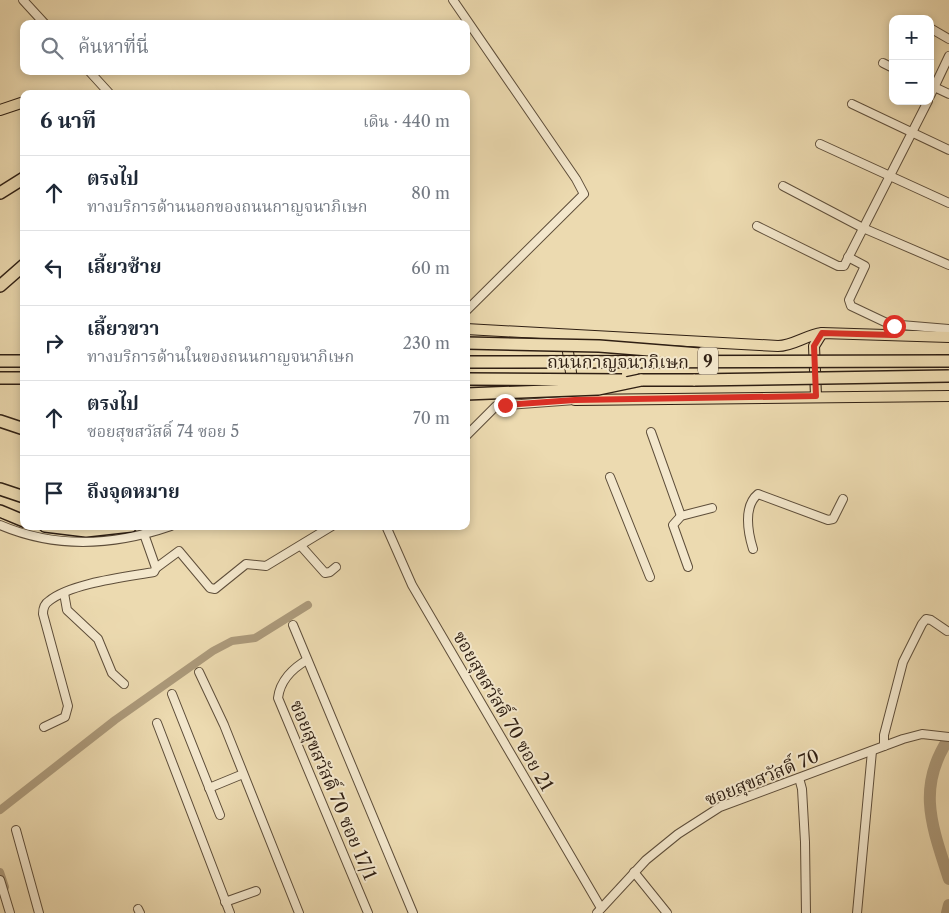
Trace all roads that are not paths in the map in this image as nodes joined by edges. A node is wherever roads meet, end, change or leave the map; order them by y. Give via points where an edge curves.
1 (23, 0) edge
2 (452, 0) edge
3 (41, 20) edge
4 (466, 20) edge
5 (470, 26) edge
6 (934, 30) edge
7 (949, 39) edge
8 (949, 56) edge
9 (884, 63) dead end
10 (889, 66) edge
11 (93, 75) edge
12 (934, 82) edge
13 (934, 87) edge
14 (106, 90) edge
15 (949, 94) edge
16 (20, 103) edge
17 (852, 104) dead end
18 (926, 105) edge
19 (0, 110) edge
20 (912, 133) junction
21 (820, 144) dead end
22 (949, 150) edge
23 (890, 177) junction
24 (20, 180) edge
25 (783, 186) dead end
26 (0, 193) edge
27 (949, 203) edge
28 (758, 226) dead end
29 (863, 228) junction
30 (848, 257) junction
31 (949, 265) edge
32 (20, 268) edge
33 (0, 286) edge
34 (470, 307) edge
35 (470, 329) edge
36 (949, 329) edge
37 (894, 330) junction
38 (565, 333) junction
39 (822, 333) junction
40 (949, 337) edge
41 (470, 344) edge
42 (0, 361) edge
43 (20, 361) edge
44 (782, 361) junction
45 (949, 361) edge
46 (470, 362) edge
47 (949, 376) edge
48 (0, 378) edge
49 (20, 378) edge
50 (470, 380) edge
51 (642, 380) junction
52 (470, 394) edge
53 (816, 396) junction
54 (949, 396) edge
55 (575, 400) junction
56 (0, 421) edge
57 (20, 428) edge
58 (470, 432) edge
59 (651, 432) dead end
60 (610, 477) dead end
61 (0, 489) edge
62 (20, 496) edge
63 (843, 499) dead end
64 (712, 508) dead end
65 (0, 512) edge
66 (681, 516) junction
67 (20, 520) edge
68 (0, 525) edge
69 (78, 530) edge
70 (95, 530) edge
71 (157, 530) edge
72 (326, 530) edge
73 (388, 530) edge
74 (144, 534) junction
75 (301, 546) junction
76 (753, 549) dead end
77 (336, 567) dead end
78 (688, 567) dead end
79 (156, 568) junction
80 (650, 577) dead end
81 (64, 593) junction
82 (292, 625) dead end
83 (947, 630) dead end
84 (307, 660) junction
85 (199, 672) dead end
86 (124, 684) dead end
87 (172, 694) dead end
88 (157, 723) dead end
89 (44, 727) dead end
90 (949, 737) edge
91 (884, 746) junction
92 (872, 750) junction
93 (243, 774) junction
94 (799, 778) junction
95 (209, 788) junction
96 (220, 815) dead end
97 (16, 830) dead end
98 (634, 872) junction
99 (0, 880) edge
100 (256, 891) dead end
101 (226, 902) junction
102 (599, 910) edge
103 (10, 913) edge
104 (39, 913) edge
105 (230, 913) edge
106 (299, 913) edge
107 (368, 913) edge
108 (413, 913) edge
109 (668, 913) edge
110 (806, 913) edge
111 (857, 913) edge

1 - 3 street
2 - 4 street
5 - 34 street via 584,194
6 - 7 street
8 - 12 street
9 - 10 street
11 - 14 street
13 - 15 street
16 - 19 main road
17 - 20 street
18 - 20 street
20 - 22 street
20 - 23 street
21 - 23 street
23 - 27 street
23 - 29 street
24 - 26 highway
25 - 29 street
28 - 30 street via 840,267
29 - 30 street
29 - 31 street
30 - 37 street via 865,266 849,304
32 - 33 highway
35 - 38 main road
36 - 37 street
37 - 39 main road
37 - 40 main road
38 - 39 main road via 783,346
38 - 55 main road
39 - 53 main road via 814,346
41 - 44 highway, bridge via 607,347
42 - 43 highway
44 - 45 highway, ถนนกาญจนาภิเษก / 9, bridge
44 - 46 highway, ถนนกาญจนาภิเษก / 9, bridge
47 - 51 highway, ถนนกาญจนาภิเษก / 9, bridge
48 - 49 highway
50 - 51 highway, ถนนกาญจนาภิเษก / 9, bridge
51 - 52 highway, bridge via 598,389
53 - 54 main road
53 - 55 main road
55 - 58 street via 496,406
56 - 57 highway
59 - 66 street
60 - 80 street
61 - 62 highway
63 - 76 street via 833,518 828,520 758,494 748,512
64 - 66 street
65 - 67 highway
66 - 78 street via 675,520 673,529
68 - 74 street via 19,533 86,544
69 - 70 highway
71 - 74 street
72 - 75 street
73 - 102 street, ซอยสุขสวัสดิ์ 70 ซอย 21 via 412,585
74 - 79 street
75 - 77 street via 325,573
75 - 79 street via 266,566 246,564 215,589 210,588 181,552 176,552
79 - 81 street via 154,572 77,587
81 - 86 street via 67,610 98,639 112,673
81 - 89 street via 48,601 43,614 68,712
82 - 84 street
83 - 91 street via 931,620 926,619 922,624 903,662
84 - 107 street, ซอยสุขสวัสดิ์ 70 ซอย 17/1 via 289,674 278,698
84 - 108 street
85 - 93 street
87 - 95 street
88 - 101 street
90 - 91 street, ซอยสุขสวัสดิ์ 70 via 922,734
91 - 92 street, ซอยสุขสวัสดิ์ 70
92 - 94 street, ซอยสุขสวัสดิ์ 70
92 - 111 street
93 - 95 street
93 - 106 street
94 - 98 street, ซอยสุขสวัสดิ์ 70 via 720,807 678,834
94 - 110 street via 805,833
95 - 96 street
97 - 104 street
98 - 102 street, ซอยสุขสวัสดิ์ 70
98 - 109 street
99 - 103 street
100 - 101 street
101 - 105 street

